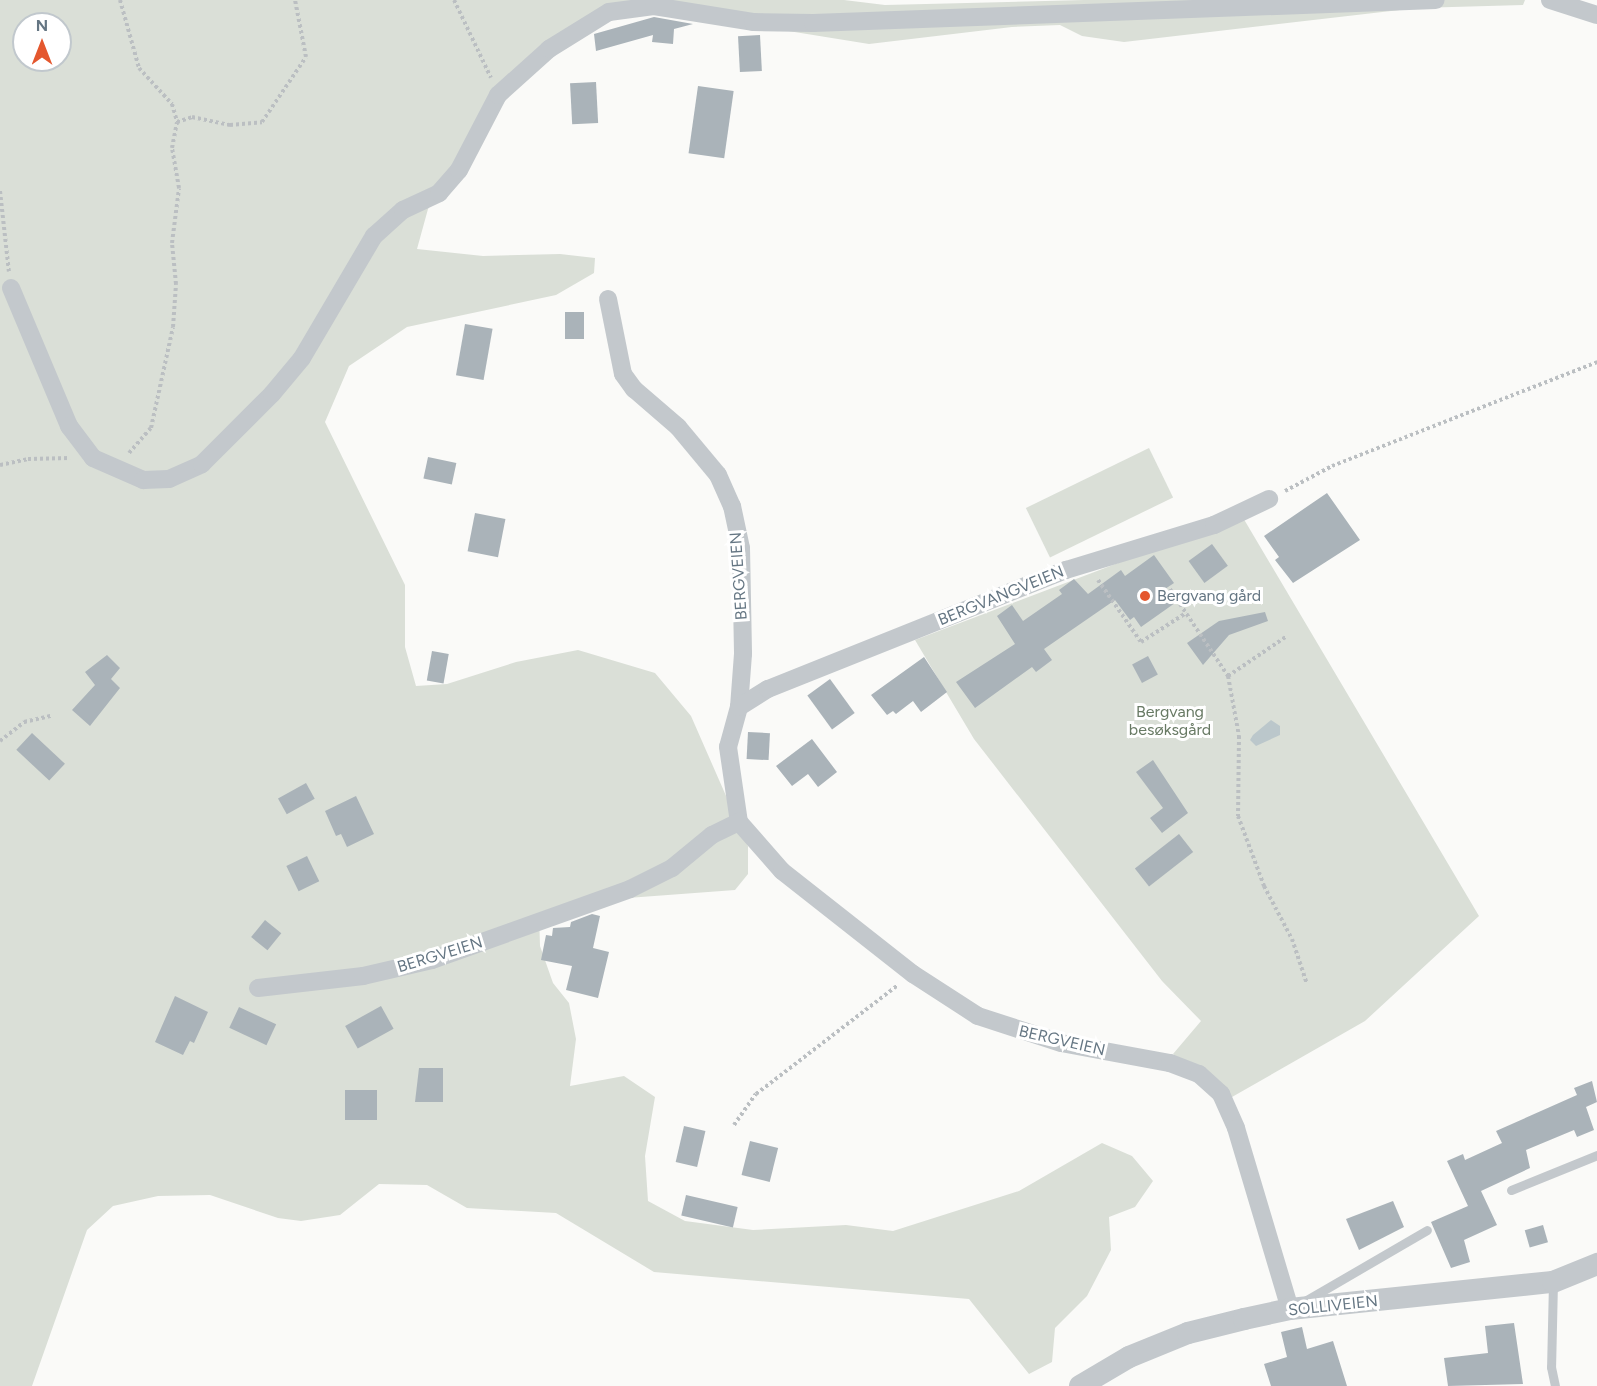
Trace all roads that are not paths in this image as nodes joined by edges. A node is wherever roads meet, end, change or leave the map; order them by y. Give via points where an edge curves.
1 (1436, 0) edge
2 (1550, 0) edge
3 (1597, 15) edge
4 (10, 288) road end
5 (608, 299) dead end
6 (1269, 500) road end
7 (739, 707) junction
8 (739, 822) junction
9 (258, 988) dead end
10 (1597, 1155) edge
11 (1511, 1190) dead end
12 (1427, 1230) dead end
13 (1597, 1264) edge
14 (1553, 1282) junction
15 (1290, 1310) junction
16 (1080, 1386) edge
17 (1555, 1386) edge

1 - 4 street via 813,23 753,22 654,6 609,12 549,49 498,95 459,170 439,193 403,210 374,236 302,358 272,394 202,464 169,479 143,480 93,458 69,426
2 - 3 street
5 - 7 street, BERGVEIEN via 623,374 634,389 678,427 718,475 732,506 741,559
6 - 7 street, BERGVANGVEIEN via 1214,525 1089,563 768,689
7 - 8 street, BERGVEIEN via 728,747
8 - 9 street, BERGVEIEN via 712,835 672,868 630,889 432,960 363,976
8 - 15 street, BERGVEIEN via 782,871 913,974 978,1016 1061,1043 1170,1063 1199,1074 1221,1094 1236,1128
10 - 11 lane
12 - 15 lane
13 - 14 street, SOLLIVEIEN
14 - 15 street, SOLLIVEIEN
14 - 17 lane via 1551,1367
15 - 16 street, SOLLIVEIEN via 1188,1333 1129,1357

